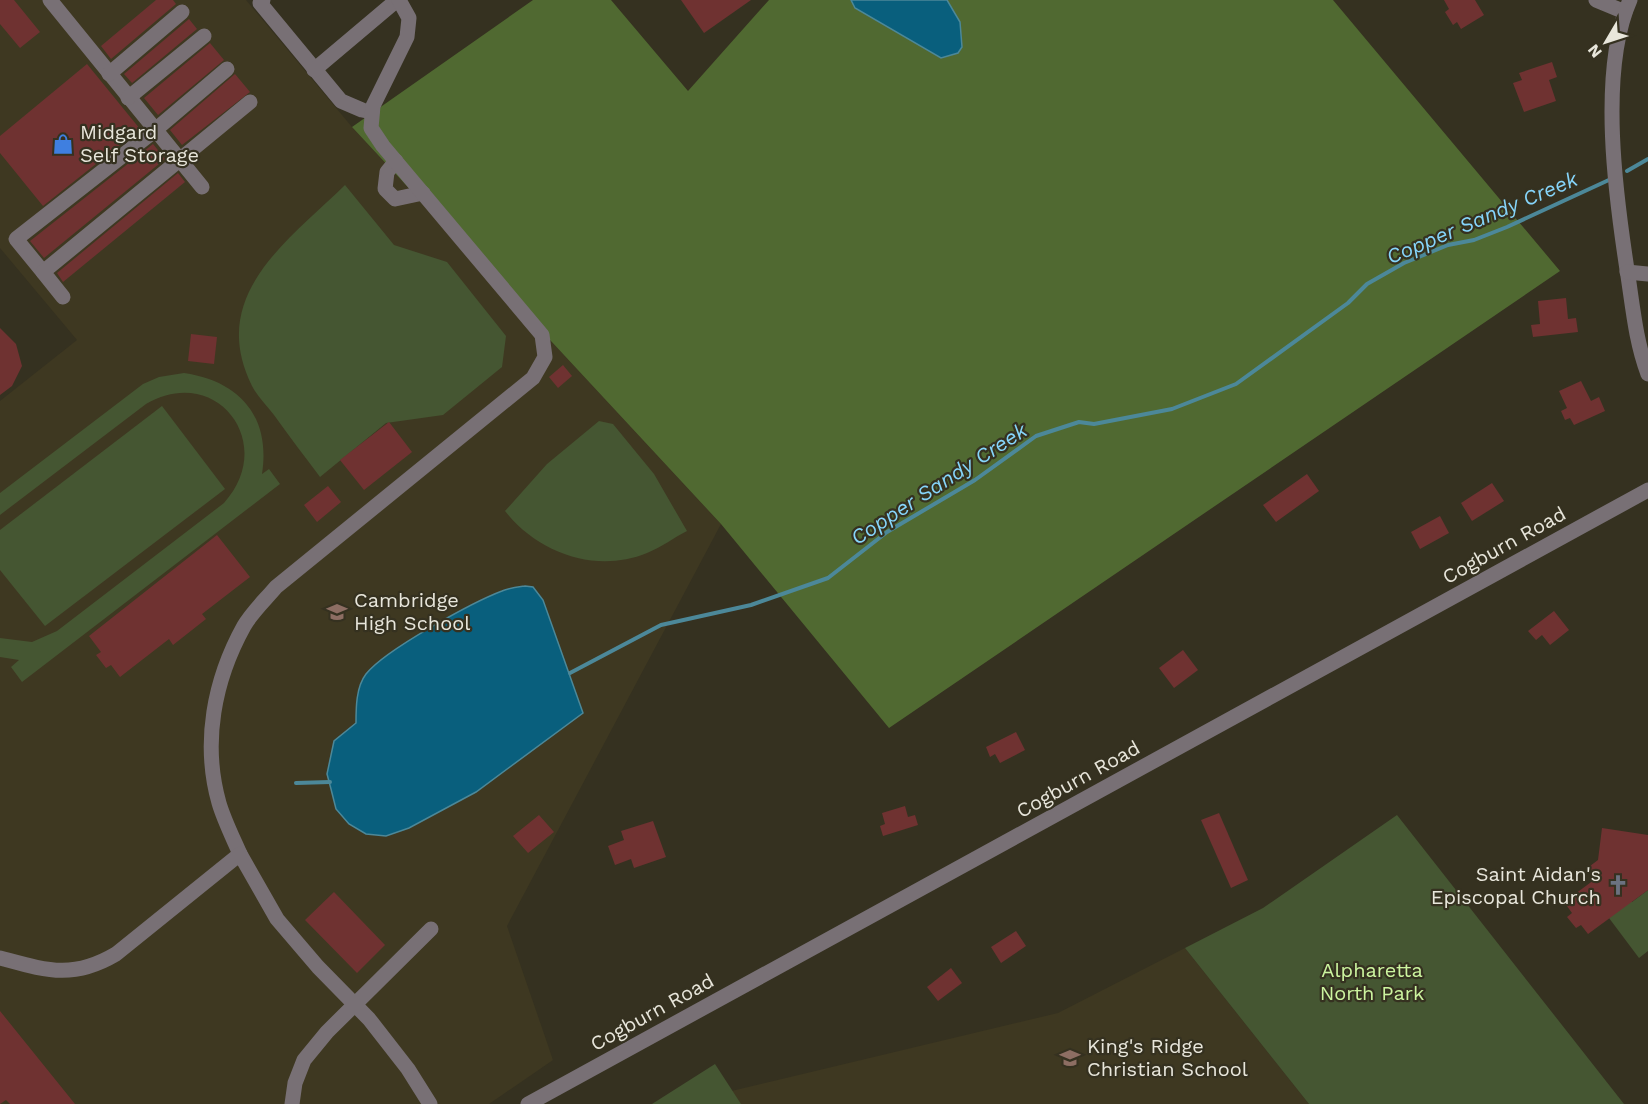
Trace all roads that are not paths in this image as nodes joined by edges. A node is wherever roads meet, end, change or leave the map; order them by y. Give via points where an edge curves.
1 (50, 0) edge
2 (398, 0) edge
3 (1596, 0) edge
4 (259, 1) edge
5 (1627, 6) edge
6 (182, 12) dead end
7 (204, 36) dead end
8 (227, 69) dead end
9 (314, 70) junction
10 (110, 74) junction
11 (128, 98) junction
12 (250, 102) dead end
13 (372, 112) junction
14 (154, 130) junction
15 (179, 160) junction
16 (396, 161) junction
17 (202, 187) dead end
18 (423, 193) junction
19 (44, 272) junction
20 (1627, 272) junction
21 (1648, 274) edge
22 (63, 297) dead end
23 (1648, 374) edge
24 (1648, 490) edge
25 (240, 854) junction
26 (431, 929) dead end
27 (0, 958) edge
28 (357, 1005) junction
29 (292, 1104) edge
30 (430, 1104) edge
31 (528, 1104) edge

1 - 10 street
2 - 9 street
2 - 13 street via 409,18 407,37
3 - 5 street
4 - 9 street
5 - 20 street via 1614,63 1614,131 1618,216
6 - 10 street
7 - 11 street
8 - 14 street
9 - 13 street via 341,101
10 - 11 street
11 - 14 street
12 - 15 street
13 - 16 street via 371,128
14 - 15 street
14 - 19 street via 16,239
15 - 17 street
15 - 19 street
16 - 18 street
16 - 18 street via 387,172 385,189 395,199
18 - 25 street via 542,335 545,357 533,378 276,587 245,624 224,668 212,720 211,756 219,803
19 - 22 street
20 - 21 street
20 - 23 street via 1639,350
24 - 31 street, Cogburn Road
25 - 27 street via 97,966 53,972
25 - 28 street via 277,919
26 - 28 street
28 - 29 street via 304,1060
28 - 30 street via 408,1069

